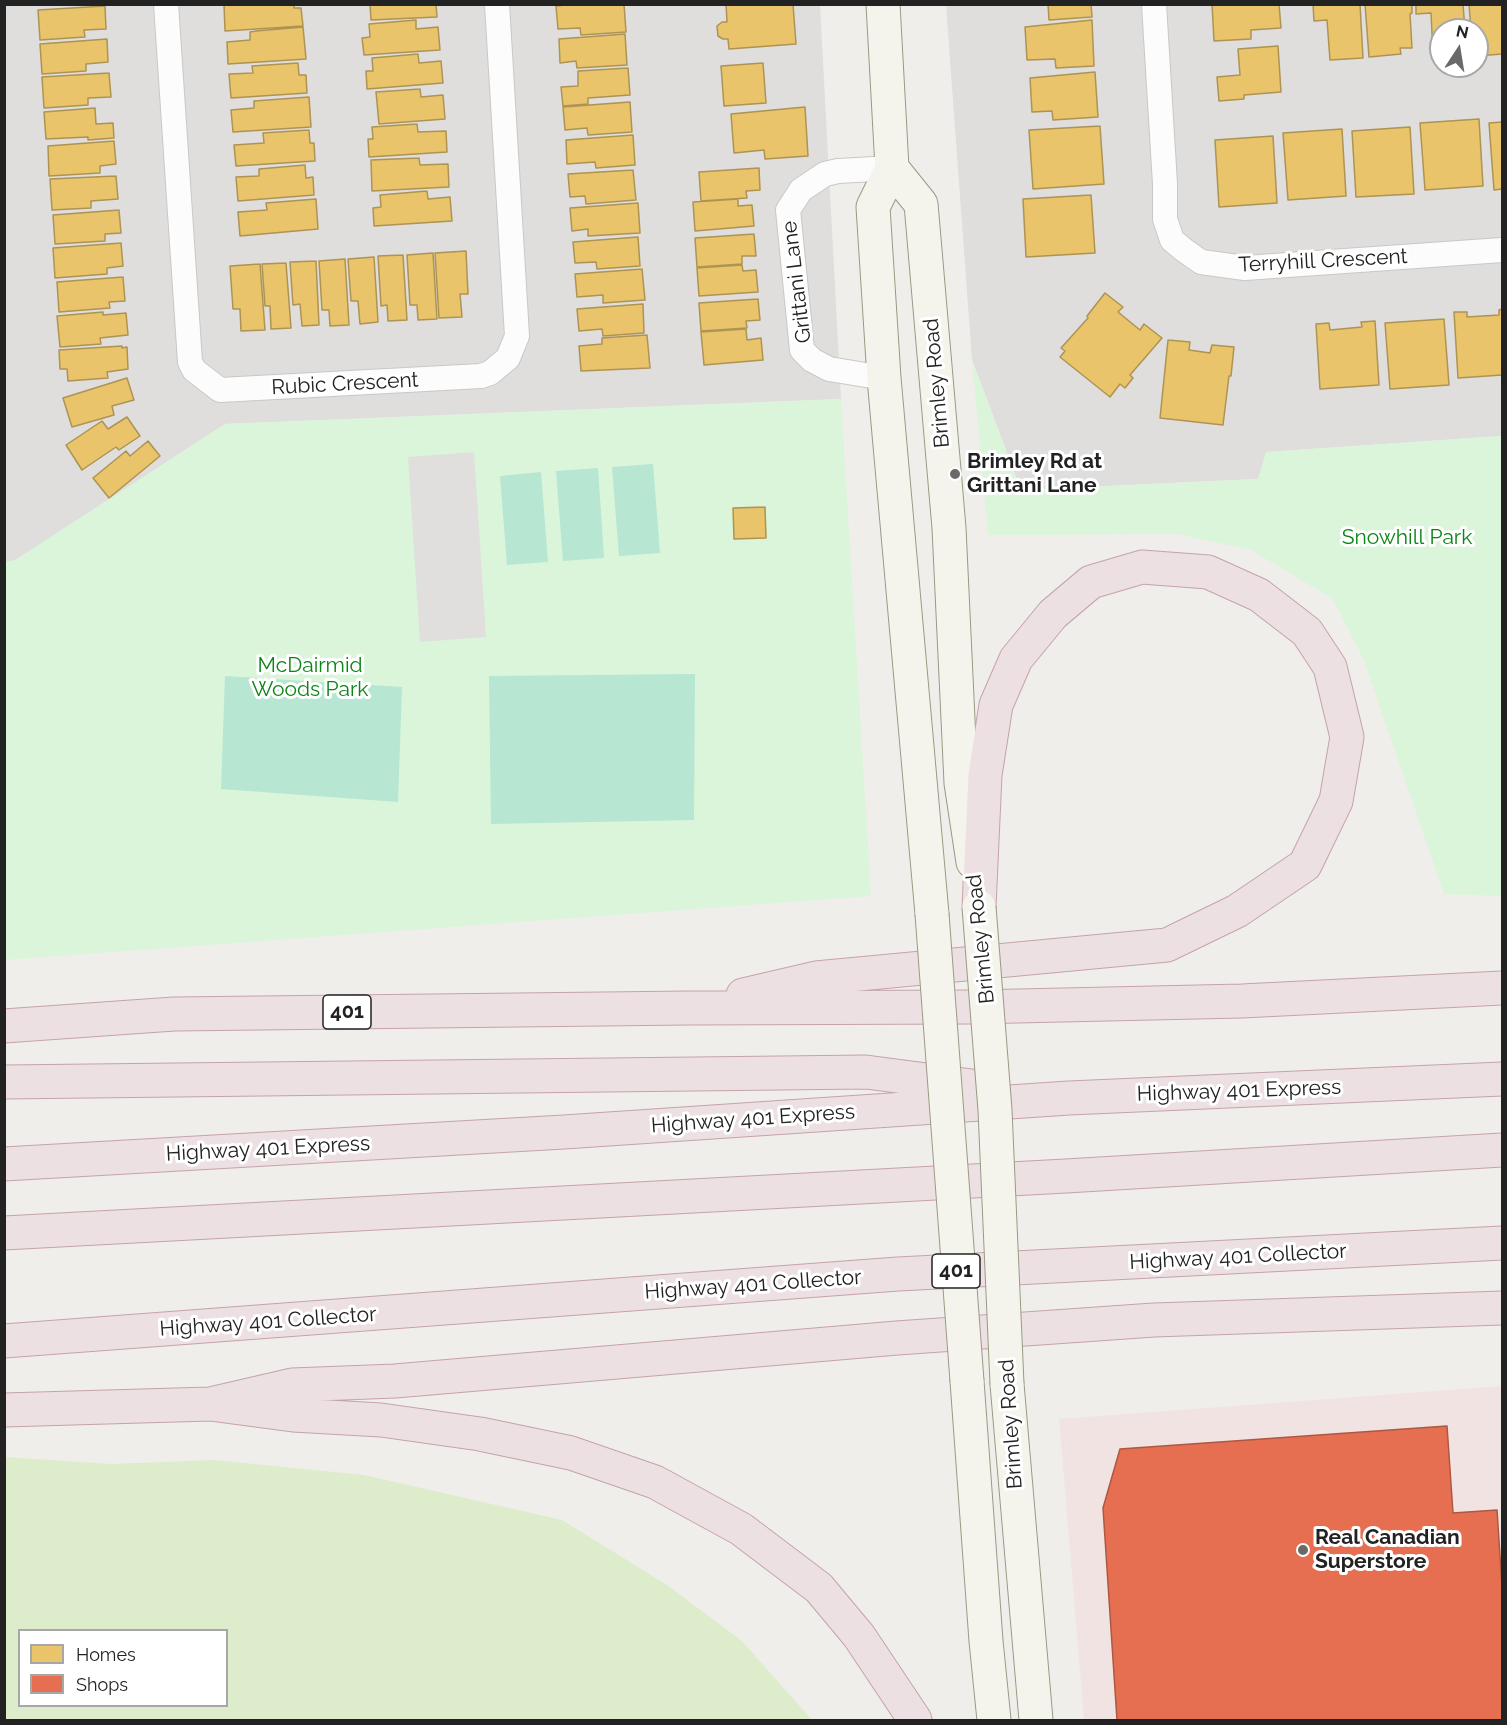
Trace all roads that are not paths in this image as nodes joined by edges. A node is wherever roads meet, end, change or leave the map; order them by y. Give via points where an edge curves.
1 (166, 4) edge
2 (497, 4) edge
3 (883, 4) edge
4 (1154, 4) edge
5 (892, 168) junction
6 (1503, 250) edge
7 (884, 378) junction
8 (979, 907) junction
9 (1503, 988) edge
10 (689, 1008) junction
11 (4, 1026) edge
12 (1503, 1079) edge
13 (4, 1082) edge
14 (1069, 1098) junction
15 (1503, 1150) edge
16 (4, 1164) edge
17 (67, 1230) junction
18 (4, 1233) edge
19 (4, 1243) edge
20 (1503, 1243) edge
21 (1503, 1308) edge
22 (4, 1341) edge
23 (210, 1404) junction
24 (4, 1410) edge
25 (915, 1720) edge
26 (994, 1720) edge
27 (1036, 1720) edge

1 - 2 street, Rubic Crescent via 190,362 194,370 220,390 481,376 508,358 517,336
3 - 5 main road, Brimley Road
4 - 6 street, Terryhill Crescent via 1165,219 1172,240 1201,262 1245,268
5 - 7 main road, Brimley Road via 873,207
5 - 7 street, Grittani Lane via 825,174 801,190 788,210 802,350 829,369
5 - 8 main road, Brimley Road via 921,204 949,528 961,783
7 - 26 main road, Brimley Road, bridge via 932,914
8 - 10 highway via 985,775 996,705 1016,659 1053,614 1091,582 1142,567 1208,572 1259,595 1306,632 1330,667 1347,737 1336,801 1305,865 1237,911 1167,945 816,978
8 - 27 main road, Brimley Road, bridge via 995,1110 1007,1383
9 - 10 highway, 401 via 1196,1002
10 - 11 highway, 401 via 174,1014
12 - 14 highway, Highway 401 Express
13 - 14 highway via 866,1072
14 - 16 highway, Highway 401 Express
15 - 17 highway
17 - 18 highway
17 - 19 highway
20 - 22 highway, Highway 401 Collector / 401 via 898,1274
21 - 23 highway via 1154,1320 921,1337 407,1380 292,1385
23 - 24 highway
23 - 25 highway via 480,1434 571,1453 656,1482 741,1529 819,1588 859,1636

